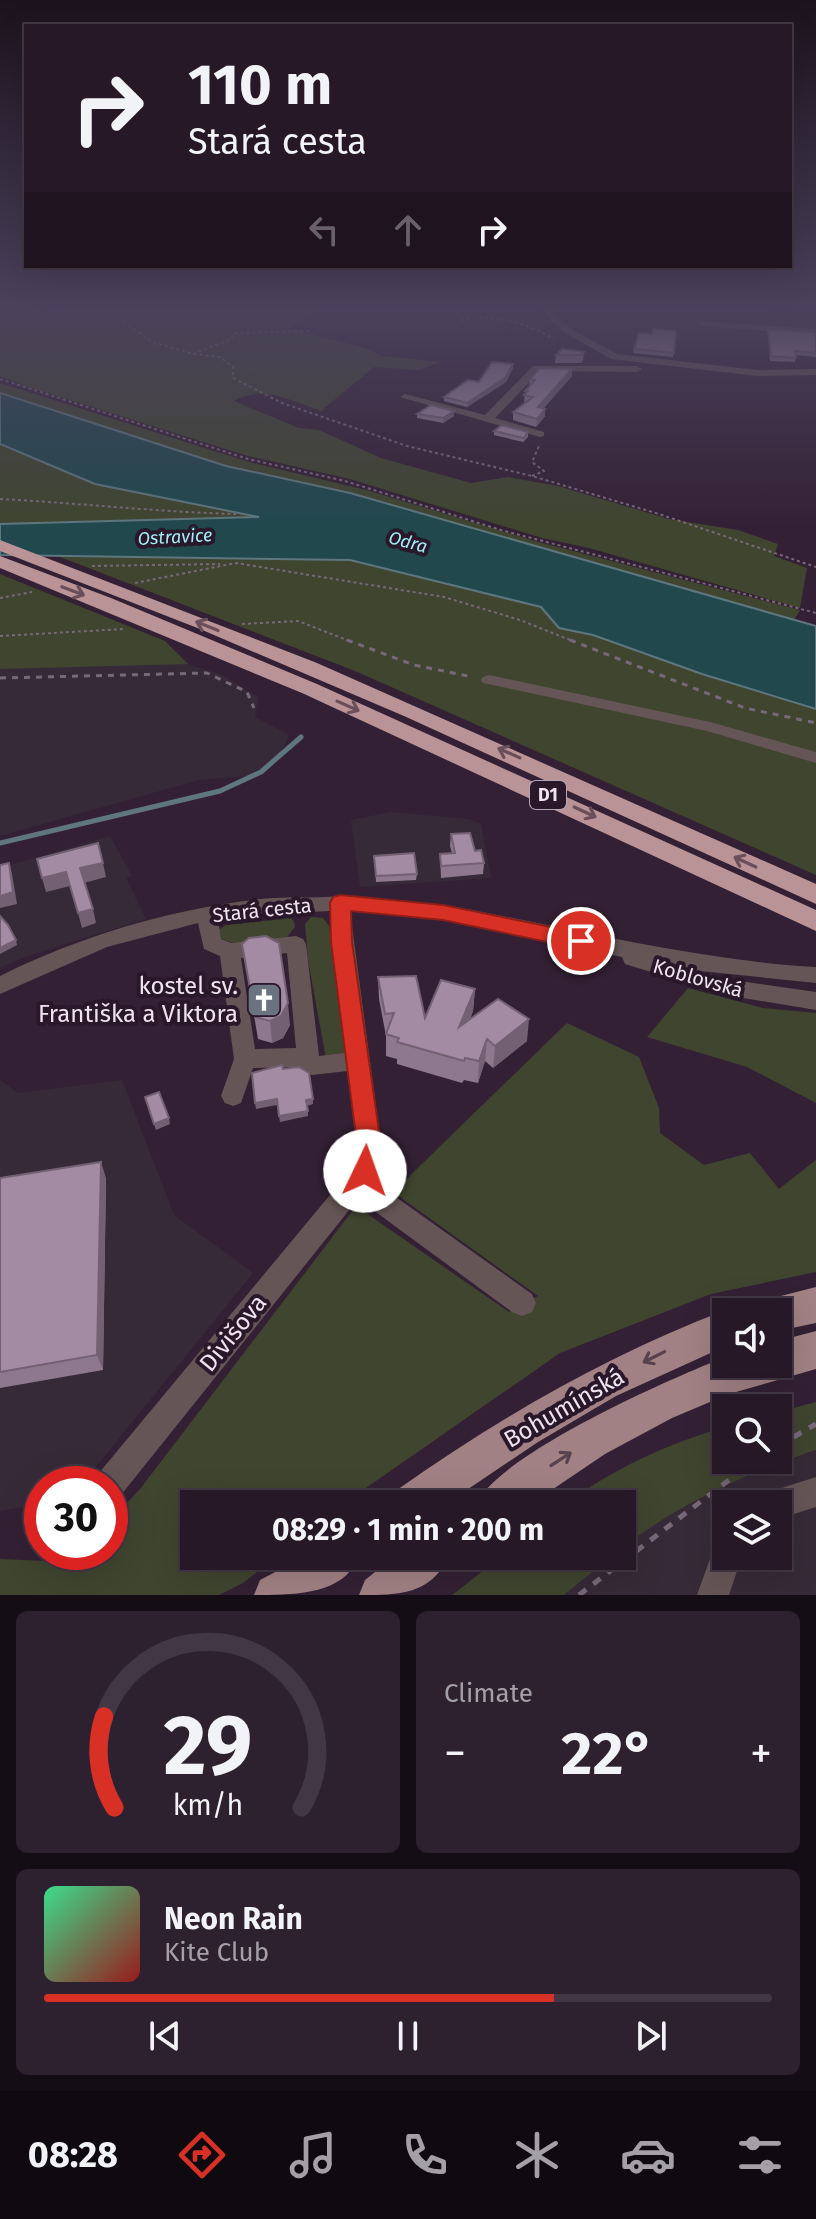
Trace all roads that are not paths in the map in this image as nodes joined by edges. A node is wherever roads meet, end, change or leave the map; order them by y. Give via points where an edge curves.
1 (526, 379) edge
2 (405, 397) dead end
3 (487, 420) junction
4 (540, 434) road end
5 (0, 545) edge
6 (0, 562) edge
7 (278, 665) junction
8 (489, 680) road end
9 (816, 758) edge
10 (816, 895) edge
11 (340, 903) junction
12 (207, 916) junction
13 (816, 921) edge
14 (581, 941) junction
15 (230, 951) junction
16 (816, 975) edge
17 (0, 986) edge
18 (809, 1000) edge
19 (308, 1057) junction
20 (245, 1059) junction
21 (356, 1061) junction
22 (233, 1096) dead end
23 (356, 1183) junction
24 (522, 1303) dead end
25 (816, 1305) edge
26 (792, 1310) edge
27 (712, 1333) edge
28 (816, 1350) edge
29 (792, 1356) edge
30 (724, 1378) edge
31 (125, 1466) edge
32 (433, 1490) edge
33 (517, 1490) edge
34 (816, 1492) edge
35 (792, 1499) edge
36 (320, 1570) edge
37 (326, 1570) edge
38 (412, 1570) edge
39 (418, 1570) edge
40 (721, 1570) edge
41 (275, 1595) edge
42 (296, 1595) edge
43 (380, 1595) edge
44 (396, 1595) edge
45 (713, 1595) edge

1 - 3 street
2 - 3 street
3 - 4 street
7 -> 5 highway, D1
6 -> 7 highway, D1
10 -> 7 highway, D1 via 555,773
7 -> 13 highway, D1
8 - 9 street via 642,711
11 - 12 street, Stará cesta
11 - 14 street, Stará cesta via 443,912
11 - 21 street, Divišova
12 - 15 street via 211,944
12 - 17 street, Stará cesta via 91,945
14 - 16 street, Koblovská
14 - 18 street, Koblovská via 694,979
15 - 19 street via 296,944
15 - 20 street
19 - 20 street
19 - 21 street via 312,1066
20 - 22 street
21 - 23 street, Divišova via 370,1152
23 - 24 street
23 - 31 street, Divišova
25 - 26 main road
27 -> 32 main road, Bohumínská via 597,1387
28 - 29 main road
33 -> 30 main road, Bohumínská via 622,1423
34 - 35 street
36 - 41 main road
37 - 42 main road
38 - 43 main road
39 - 44 main road
40 - 45 street

